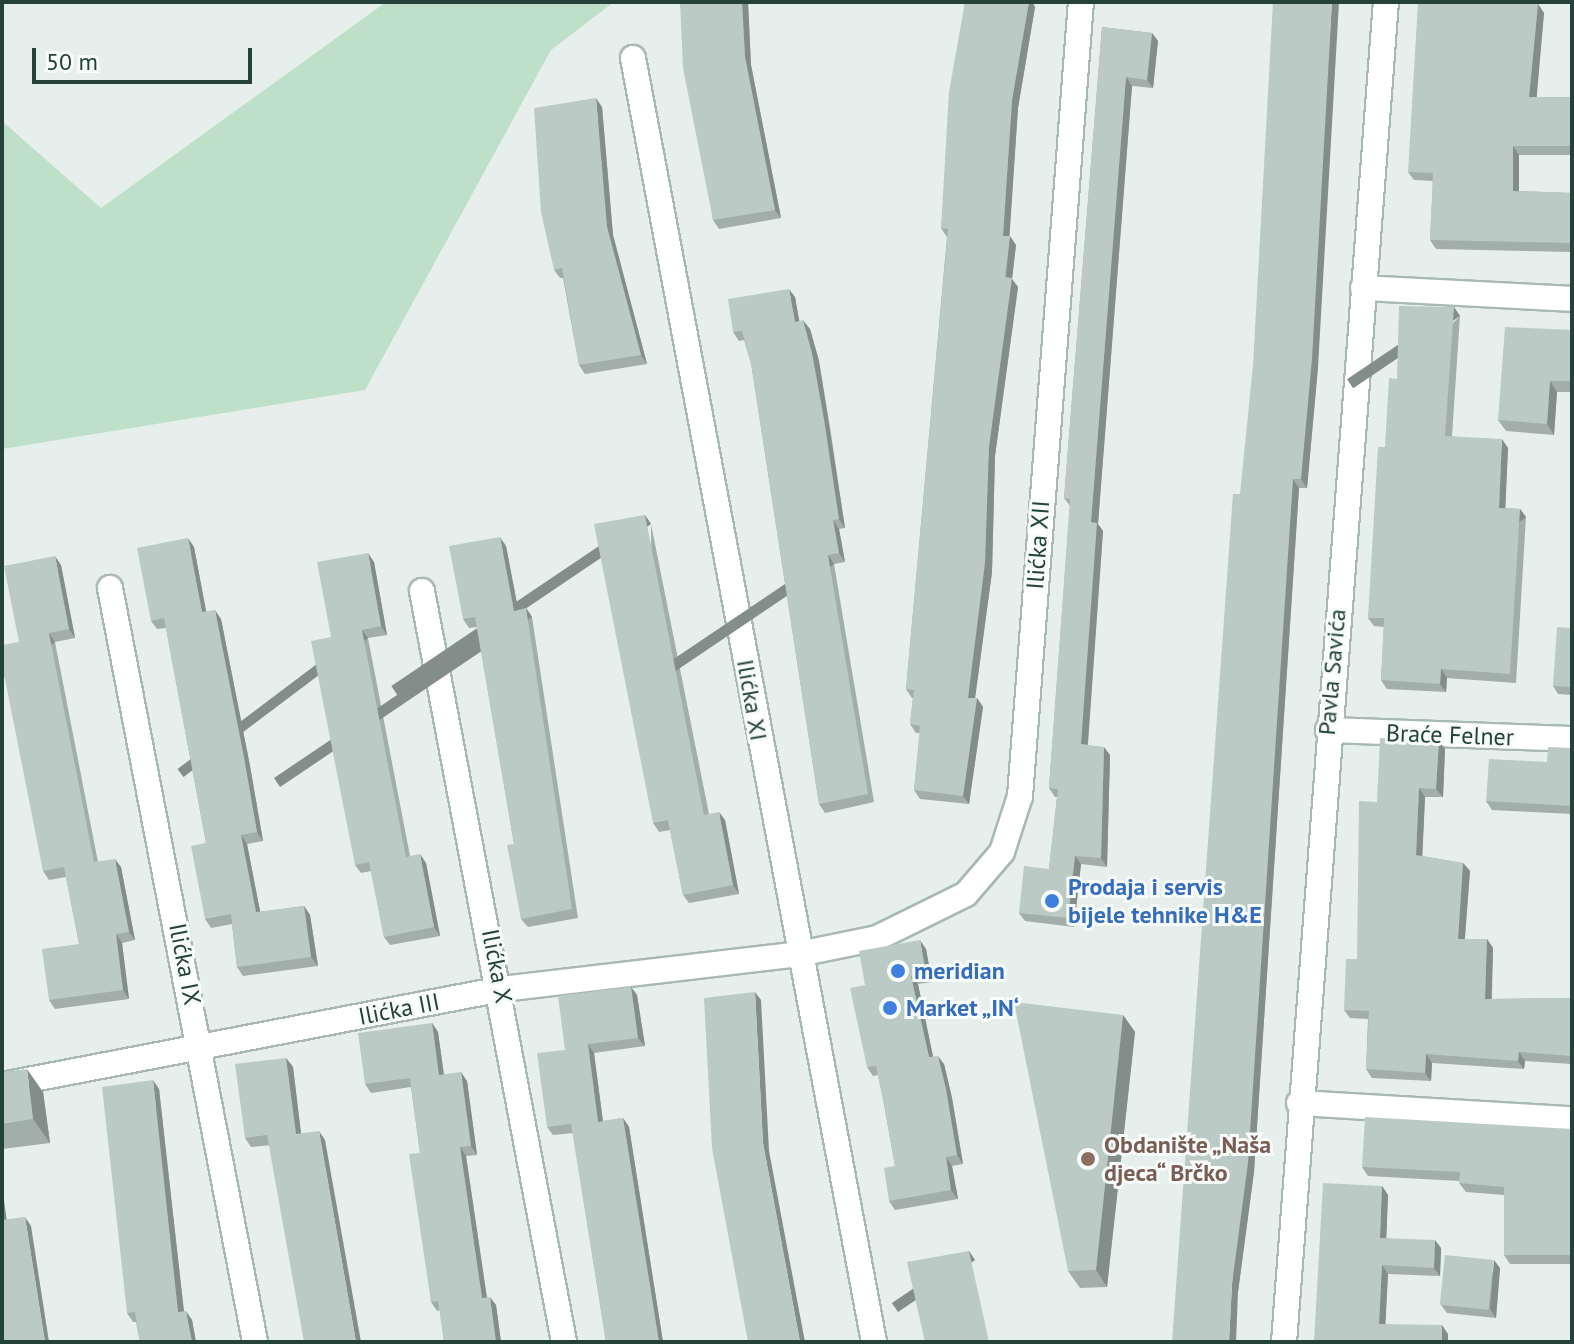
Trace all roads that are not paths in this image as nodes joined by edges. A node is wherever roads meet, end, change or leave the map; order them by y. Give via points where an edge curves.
1 (1081, 2) edge
2 (1386, 2) edge
3 (633, 58) dead end
4 (1363, 288) junction
5 (1572, 299) edge
6 (110, 588) dead end
7 (422, 591) dead end
8 (1328, 730) junction
9 (1572, 739) edge
10 (799, 954) junction
11 (502, 989) junction
12 (201, 1046) junction
13 (2, 1085) edge
14 (1299, 1103) junction
15 (1572, 1119) edge
16 (255, 1342) edge
17 (564, 1342) edge
18 (874, 1342) edge
19 (1284, 1342) edge

1 - 10 street, Ilićka XII via 1020,796 1002,852 966,894 877,938
2 - 4 street, Pavla Savića
3 - 10 street, Ilićka XI
4 - 5 street
4 - 8 street, Pavla Savića
6 - 12 street, Ilićka IX
7 - 11 street, Ilićka X
8 - 9 street, Braće Felner
8 - 14 street, Pavla Savića
10 - 11 street, Ilićka III
10 - 18 street, Ilićka XI
11 - 12 street, Ilićka III
11 - 17 street, Ilićka X
12 - 13 street, Ilićka III
12 - 16 street, Ilićka IX
14 - 15 street
14 - 19 street, Pavla Savića

